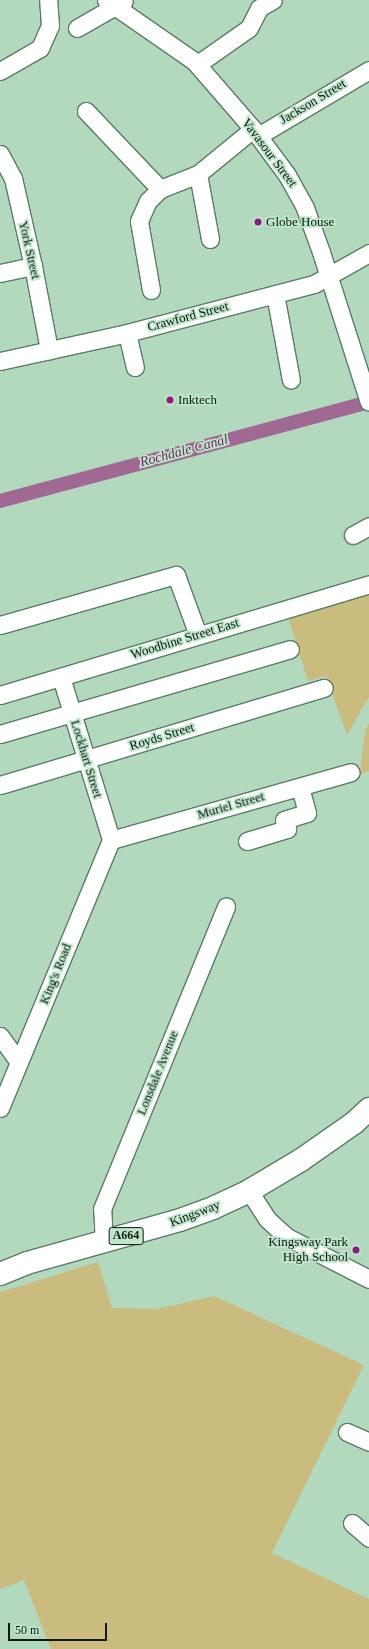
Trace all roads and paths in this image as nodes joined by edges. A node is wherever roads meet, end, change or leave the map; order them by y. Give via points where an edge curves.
1 (48, 0) edge
2 (273, 0) edge
3 (116, 2) edge
4 (77, 28) dead end
5 (198, 66) junction
6 (369, 70) edge
7 (0, 71) edge
8 (86, 111) dead end
9 (256, 132) junction
10 (0, 154) edge
11 (198, 174) junction
12 (160, 189) junction
13 (210, 239) dead end
14 (369, 253) edge
15 (34, 266) junction
16 (0, 273) edge
17 (327, 276) junction
18 (150, 290) dead end
19 (275, 294) junction
20 (127, 332) junction
21 (49, 350) junction
22 (0, 361) edge
23 (135, 367) dead end
24 (291, 380) dead end
25 (369, 402) edge
26 (369, 526) edge
27 (353, 535) dead end
28 (369, 584) edge
29 (0, 625) edge
30 (198, 635) junction
31 (290, 649) dead end
32 (61, 677) junction
33 (324, 688) dead end
34 (0, 695) edge
35 (72, 712) junction
36 (0, 734) edge
37 (86, 759) junction
38 (351, 772) dead end
39 (0, 785) edge
40 (300, 787) junction
41 (110, 840) junction
42 (247, 841) dead end
43 (226, 906) dead end
44 (3, 1046) edge
45 (19, 1062) junction
46 (0, 1108) edge
47 (369, 1109) edge
48 (249, 1191) junction
49 (104, 1243) junction
50 (0, 1274) edge
51 (369, 1279) edge
52 (347, 1432) dead end
53 (369, 1442) edge
54 (352, 1523) dead end
55 (369, 1538) edge

1 - 7 street via 50,26 40,48
2 - 5 street via 259,8 249,28
3 - 4 street
3 - 5 street, Vavasour Street
5 - 9 street, Vavasour Street
6 - 9 street, Jackson Street
8 - 12 street
9 - 11 street, Jackson Street
9 - 17 street, Vavasour Street via 297,190
10 - 15 street, York Street via 13,178
11 - 12 street, Jackson Street
11 - 13 street
12 - 18 street via 148,201 139,221
14 - 17 street, Crawford Street
15 - 16 street
15 - 21 street, York Street
17 - 19 street, Crawford Street via 314,284
17 - 25 street, Vavasour Street
19 - 20 street, Crawford Street
19 - 24 street
20 - 21 street, Crawford Street
20 - 23 street
21 - 22 street, Crawford Street
26 - 27 street
28 - 30 street, Woodbine Street East
29 - 30 street via 176,576
30 - 32 street, Woodbine Street East
31 - 35 street
32 - 34 street, Woodbine Street East
32 - 35 street, Lockhart Street
33 - 37 street, Royds Street
35 - 36 street
35 - 37 street, Lockhart Street
37 - 39 street, Royds Street
37 - 41 street, Lockhart Street
38 - 40 street, Muriel Street
40 - 41 street, Muriel Street
40 - 42 street via 307,813 284,820 287,829
41 - 45 street, King's Road
43 - 49 street, Lonsdale Avenue via 102,1209
44 - 45 street
45 - 46 street, King's Road
47 - 48 highway, Kingsway / A664 via 354,1123 301,1160
48 - 49 highway, Kingsway / A664 via 180,1220
48 - 51 street via 267,1219 287,1237
49 - 50 highway, Kingsway / A664 via 27,1263
52 - 53 street
54 - 55 street

